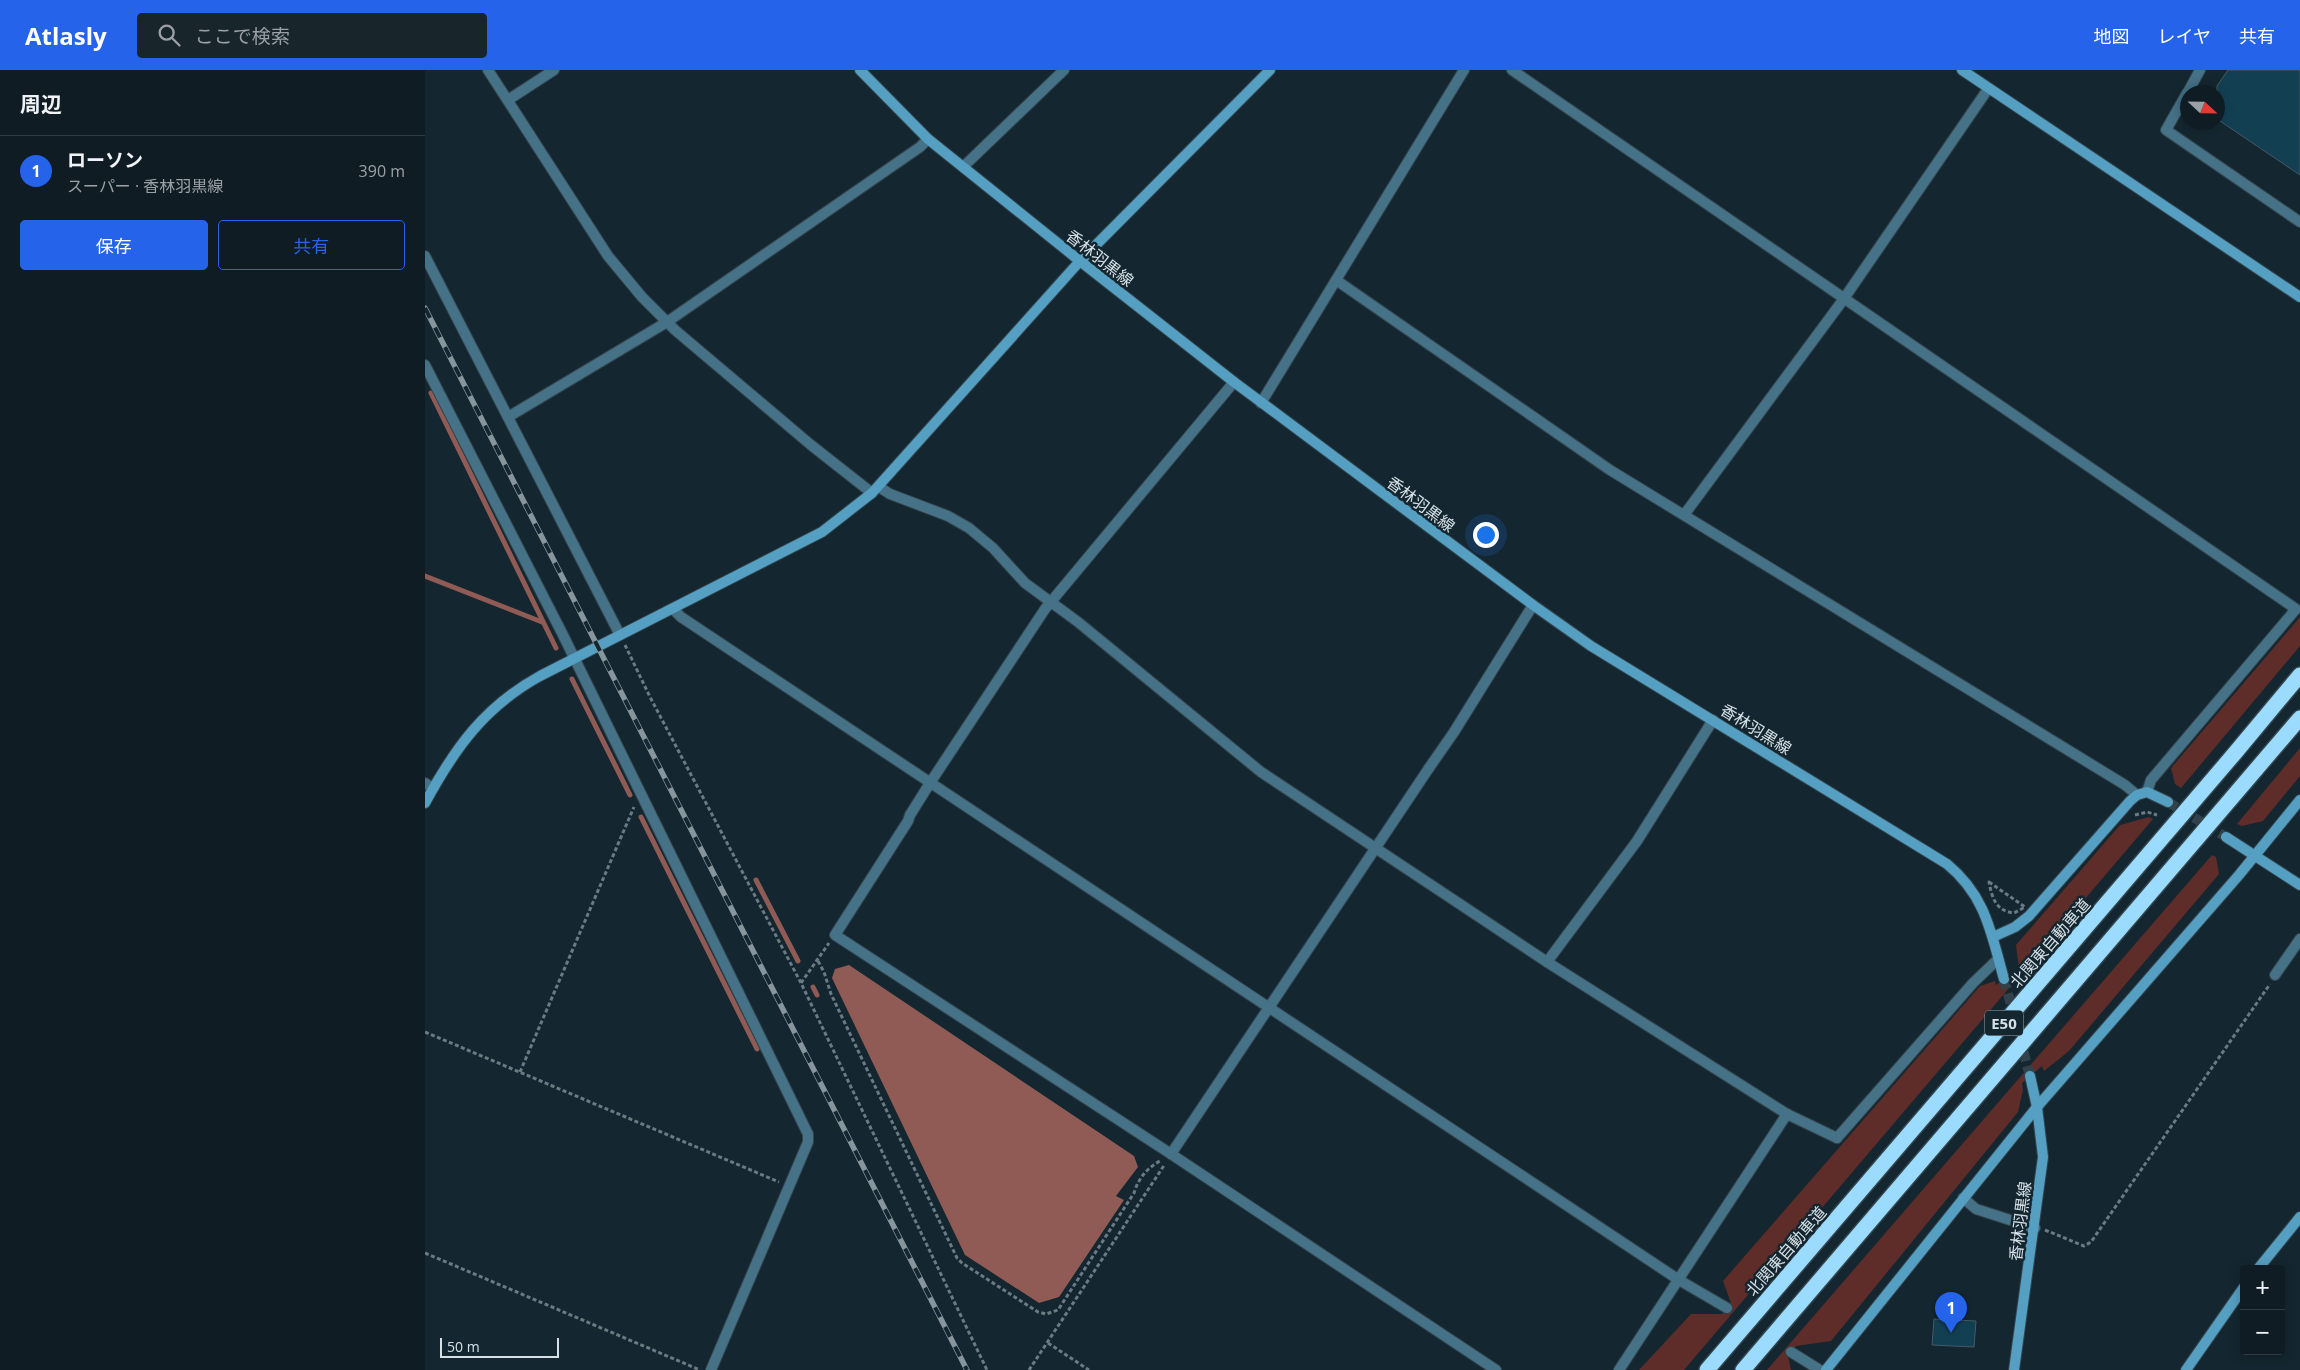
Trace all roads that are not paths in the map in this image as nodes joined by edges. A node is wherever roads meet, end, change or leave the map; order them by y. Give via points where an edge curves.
1 (488, 70) edge
2 (554, 70) edge
3 (860, 70) edge
4 (1064, 70) edge
5 (1270, 70) edge
6 (1464, 70) edge
7 (1512, 70) edge
8 (1962, 70) edge
9 (2200, 70) edge
10 (2192, 85) edge
11 (1988, 89) junction
12 (508, 100) junction
13 (2180, 106) edge
14 (928, 139) junction
15 (963, 167) junction
16 (2300, 222) edge
17 (425, 256) edge
18 (1080, 261) junction
19 (1335, 280) junction
20 (2300, 297) edge
21 (1843, 300) junction
22 (667, 322) junction
23 (426, 367) edge
24 (1234, 382) junction
25 (1261, 403) junction
26 (508, 417) junction
27 (876, 490) junction
28 (1684, 515) junction
29 (1051, 602) junction
30 (1533, 605) junction
31 (2298, 606) edge
32 (673, 609) junction
33 (620, 635) junction
34 (575, 659) junction
35 (2300, 675) edge
36 (2300, 718) edge
37 (1713, 720) junction
38 (930, 783) junction
39 (429, 785) edge
40 (2142, 793) junction
41 (2300, 800) edge
42 (2168, 802) tunnel mouth
43 (425, 803) edge
44 (2226, 837) tunnel mouth
45 (1374, 849) junction
46 (2254, 856) junction
47 (2300, 885) edge
48 (1993, 937) junction
49 (2300, 939) edge
50 (1999, 959) junction
51 (1547, 962) junction
52 (2275, 975) road end
53 (2004, 979) tunnel mouth
54 (1270, 1006) junction
55 (2030, 1076) tunnel mouth
56 (2037, 1107) junction
57 (1787, 1114) junction
58 (1171, 1154) junction
59 (1963, 1198) junction
60 (2300, 1217) edge
61 (2035, 1228) junction
62 (2261, 1265) edge
63 (1679, 1280) junction
64 (2240, 1293) edge
65 (1727, 1308) dead end
66 (1791, 1352) dead end
67 (711, 1370) edge
68 (1496, 1370) edge
69 (1619, 1370) edge
70 (1707, 1370) edge
71 (1743, 1370) edge
72 (1820, 1370) edge
73 (1826, 1370) edge
74 (2015, 1370) edge
75 (2186, 1370) edge

1 - 12 street
2 - 12 street
3 - 14 street, 香林羽黒線
4 - 15 street
5 - 18 street
6 - 19 street
7 - 21 street
8 - 11 street
9 - 10 street
11 - 20 street
11 - 21 street
12 - 22 street via 608,256 629,284
13 - 16 street via 2166,130
14 - 15 street, 香林羽黒線
14 - 22 street
15 - 18 street, 香林羽黒線
17 - 26 street
18 - 24 street, 香林羽黒線
18 - 27 street
19 - 25 street
19 - 28 street via 1610,470
21 - 28 street
21 - 31 street
22 - 26 street
22 - 27 street via 811,445
23 - 34 street
24 - 25 street, 香林羽黒線
24 - 29 street
25 - 30 street, 香林羽黒線
26 - 33 street
27 - 29 street via 948,516 969,528 993,548 1025,583
27 - 32 street via 822,532
28 - 40 street
29 - 38 street
29 - 45 street via 1261,772
30 - 37 street, 香林羽黒線 via 1591,646
30 - 45 street via 1454,732
31 - 40 street
32 - 33 street
32 - 38 street
33 - 34 street
34 - 39 street via 527,683 487,714
34 - 67 street via 808,1134 808,1142
35 - 70 highway, 北関東自動車道 / E50
36 - 71 highway, E50
37 - 48 street, 香林羽黒線 via 1947,864 1975,892
37 - 51 street via 1637,841
38 - 54 street
38 - 58 street via 835,934
39 - 43 street
40 - 42 street
40 - 48 street via 2113,818 2029,916
41 - 46 street
44 - 46 street
45 - 51 street
45 - 54 street
46 - 47 street
46 - 56 street
48 - 50 street, 香林羽黒線
49 - 52 street
50 - 53 street, 香林羽黒線
50 - 57 street via 1973,982 1837,1138
51 - 57 street
54 - 58 street
54 - 63 street
55 - 56 street, 香林羽黒線
56 - 59 street
56 - 61 street, 香林羽黒線 via 2043,1157
57 - 63 street
58 - 68 street
59 - 61 street via 1976,1208
59 - 73 street
60 - 62 street
61 - 74 street, 香林羽黒線
63 - 65 street
63 - 69 street
64 - 75 street
66 - 72 street

